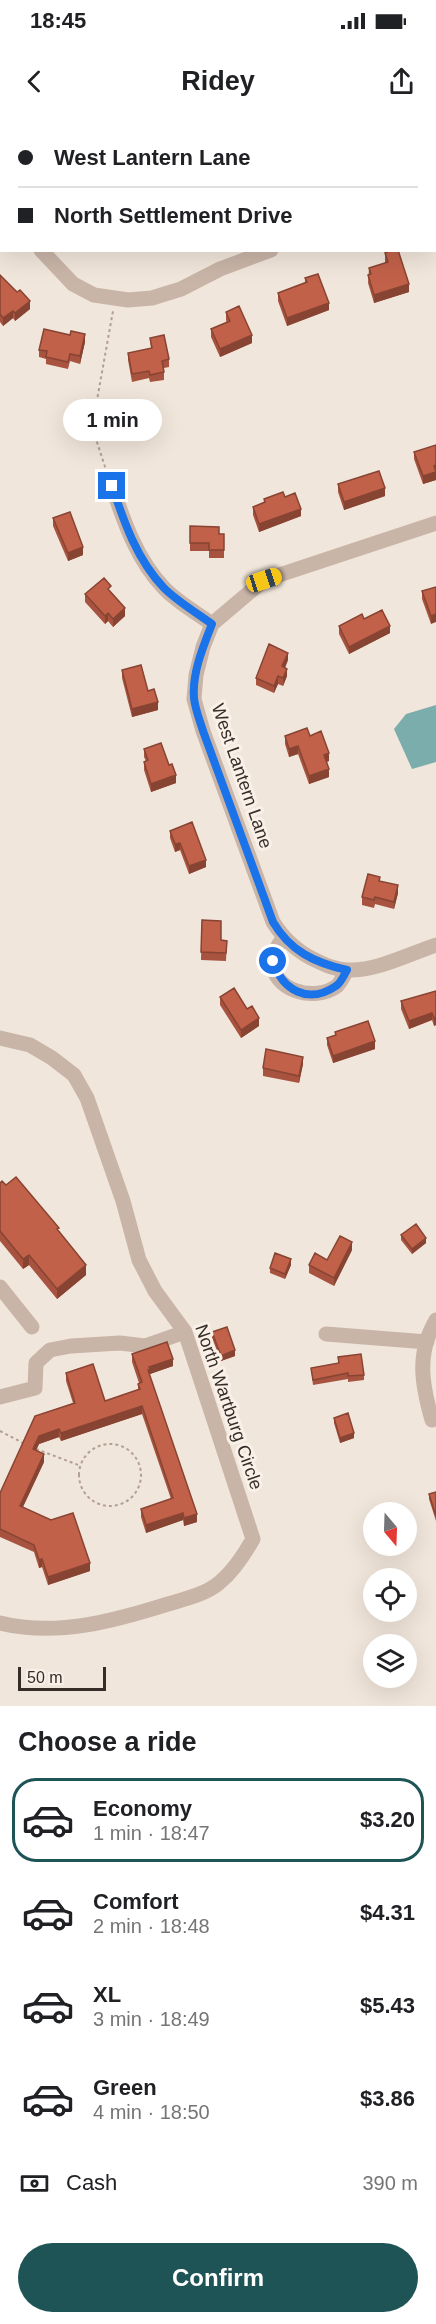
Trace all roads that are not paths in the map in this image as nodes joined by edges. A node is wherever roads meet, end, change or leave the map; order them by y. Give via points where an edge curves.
1 (43, 252) edge
2 (265, 252) edge
3 (112, 486) road end
4 (436, 523) edge
5 (212, 624) junction
6 (283, 938) junction
7 (436, 945) edge
8 (347, 970) junction
9 (0, 1038) edge
10 (0, 1287) edge
11 (436, 1320) edge
12 (32, 1327) dead end
13 (185, 1332) junction
14 (326, 1334) dead end
15 (427, 1342) junction
16 (0, 1397) edge
17 (432, 1420) dead end
18 (0, 1623) edge

1 - 2 street via 73,284 115,300 152,298 182,289 220,268
3 - 5 street via 125,526 152,573 165,590
4 - 5 street via 264,580
5 - 6 street, West Lantern Lane via 196,675 194,699 269,910
6 - 8 street, West Lantern Lane via 305,955
6 - 8 street via 273,961 277,974 293,990 305,994 327,990 338,985
7 - 8 street, West Lantern Lane via 372,967
9 - 13 street, North Wartburg Circle via 30,1045 74,1075 100,1132 139,1260 155,1291
10 - 12 street
11 - 15 street
13 - 16 street via 145,1346 120,1343 50,1350 36,1363 35,1388
13 - 18 street, North Wartburg Circle via 254,1539 218,1584 190,1597 86,1626 44,1629
14 - 15 street
15 - 17 street via 423,1386

